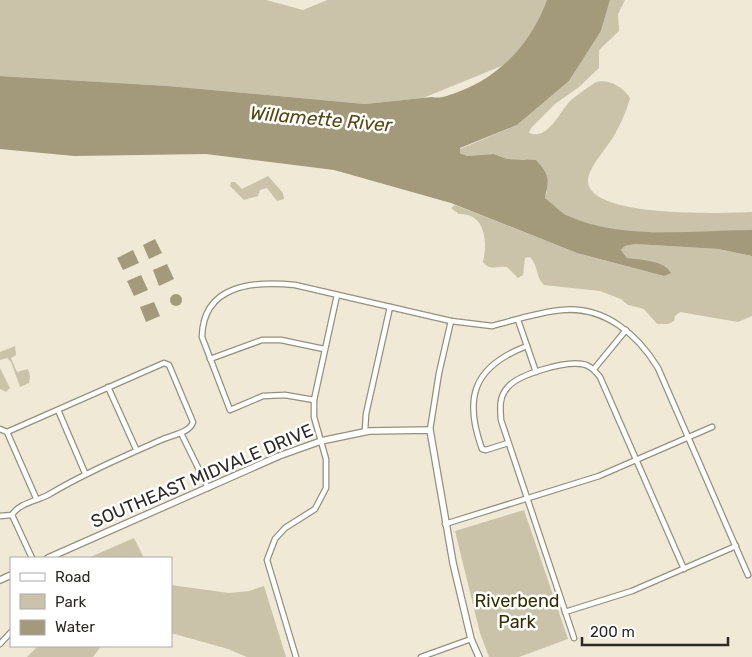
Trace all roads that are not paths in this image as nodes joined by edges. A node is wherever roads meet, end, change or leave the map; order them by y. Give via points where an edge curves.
1 (337, 295) junction
2 (390, 307) junction
3 (518, 320) junction
4 (451, 321) junction
5 (626, 330) junction
6 (527, 346) junction
7 (324, 349) junction
8 (210, 359) junction
9 (594, 369) junction
10 (536, 372) junction
11 (108, 388) junction
12 (314, 400) junction
13 (58, 410) junction
14 (712, 427) dead end
15 (0, 429) edge
16 (430, 430) junction
17 (365, 431) junction
18 (7, 432) junction
19 (181, 432) junction
20 (689, 437) junction
21 (321, 441) junction
22 (508, 443) junction
23 (136, 449) junction
24 (636, 460) junction
25 (85, 473) junction
26 (208, 488) junction
27 (36, 498) junction
28 (527, 499) junction
29 (12, 515) junction
30 (0, 516) edge
31 (445, 524) junction
32 (736, 546) junction
33 (32, 557) edge
34 (50, 557) edge
35 (684, 568) junction
36 (748, 576) dead end
37 (565, 612) junction
38 (10, 633) edge
39 (574, 638) dead end
40 (471, 639) junction
41 (0, 644) edge
42 (296, 657) edge
43 (421, 657) edge
44 (479, 657) edge

1 - 2 street
1 - 7 street
1 - 8 street via 275,283 230,290 212,304 203,324 202,337
2 - 4 street
2 - 17 street
3 - 4 street via 492,326
3 - 5 street via 565,309 594,314
3 - 6 street
4 - 16 street
5 - 9 street
5 - 20 street via 647,350 658,368
6 - 10 street
6 - 22 street via 501,357 480,379 474,392 474,427 482,449
7 - 8 street via 281,340 262,340
7 - 12 street
8 - 12 street via 230,410 263,396 286,395
9 - 10 street via 568,363
9 - 24 street
10 - 22 street via 514,381 502,398 501,420
11 - 13 street
11 - 19 street via 167,363 193,424
11 - 23 street
12 - 21 street via 314,417
13 - 18 street
13 - 25 street
14 - 20 street
15 - 18 street
16 - 17 street, SOUTHEAST MIDVALE DRIVE
16 - 31 street
17 - 21 street, SOUTHEAST MIDVALE DRIVE
18 - 27 street
19 - 23 street
19 - 26 street
20 - 24 street
20 - 32 street
21 - 26 street, SOUTHEAST MIDVALE DRIVE
21 - 42 street via 328,471 323,496 309,514 279,534 267,560
22 - 28 street
23 - 25 street
24 - 28 street
24 - 35 street
25 - 27 street
26 - 34 street, SOUTHEAST MIDVALE DRIVE
27 - 29 street
28 - 31 street
28 - 37 street
29 - 30 street
29 - 33 street
31 - 40 street
32 - 35 street
32 - 36 street
35 - 37 street via 632,590
37 - 39 street
38 - 41 street
40 - 43 street
40 - 44 street

